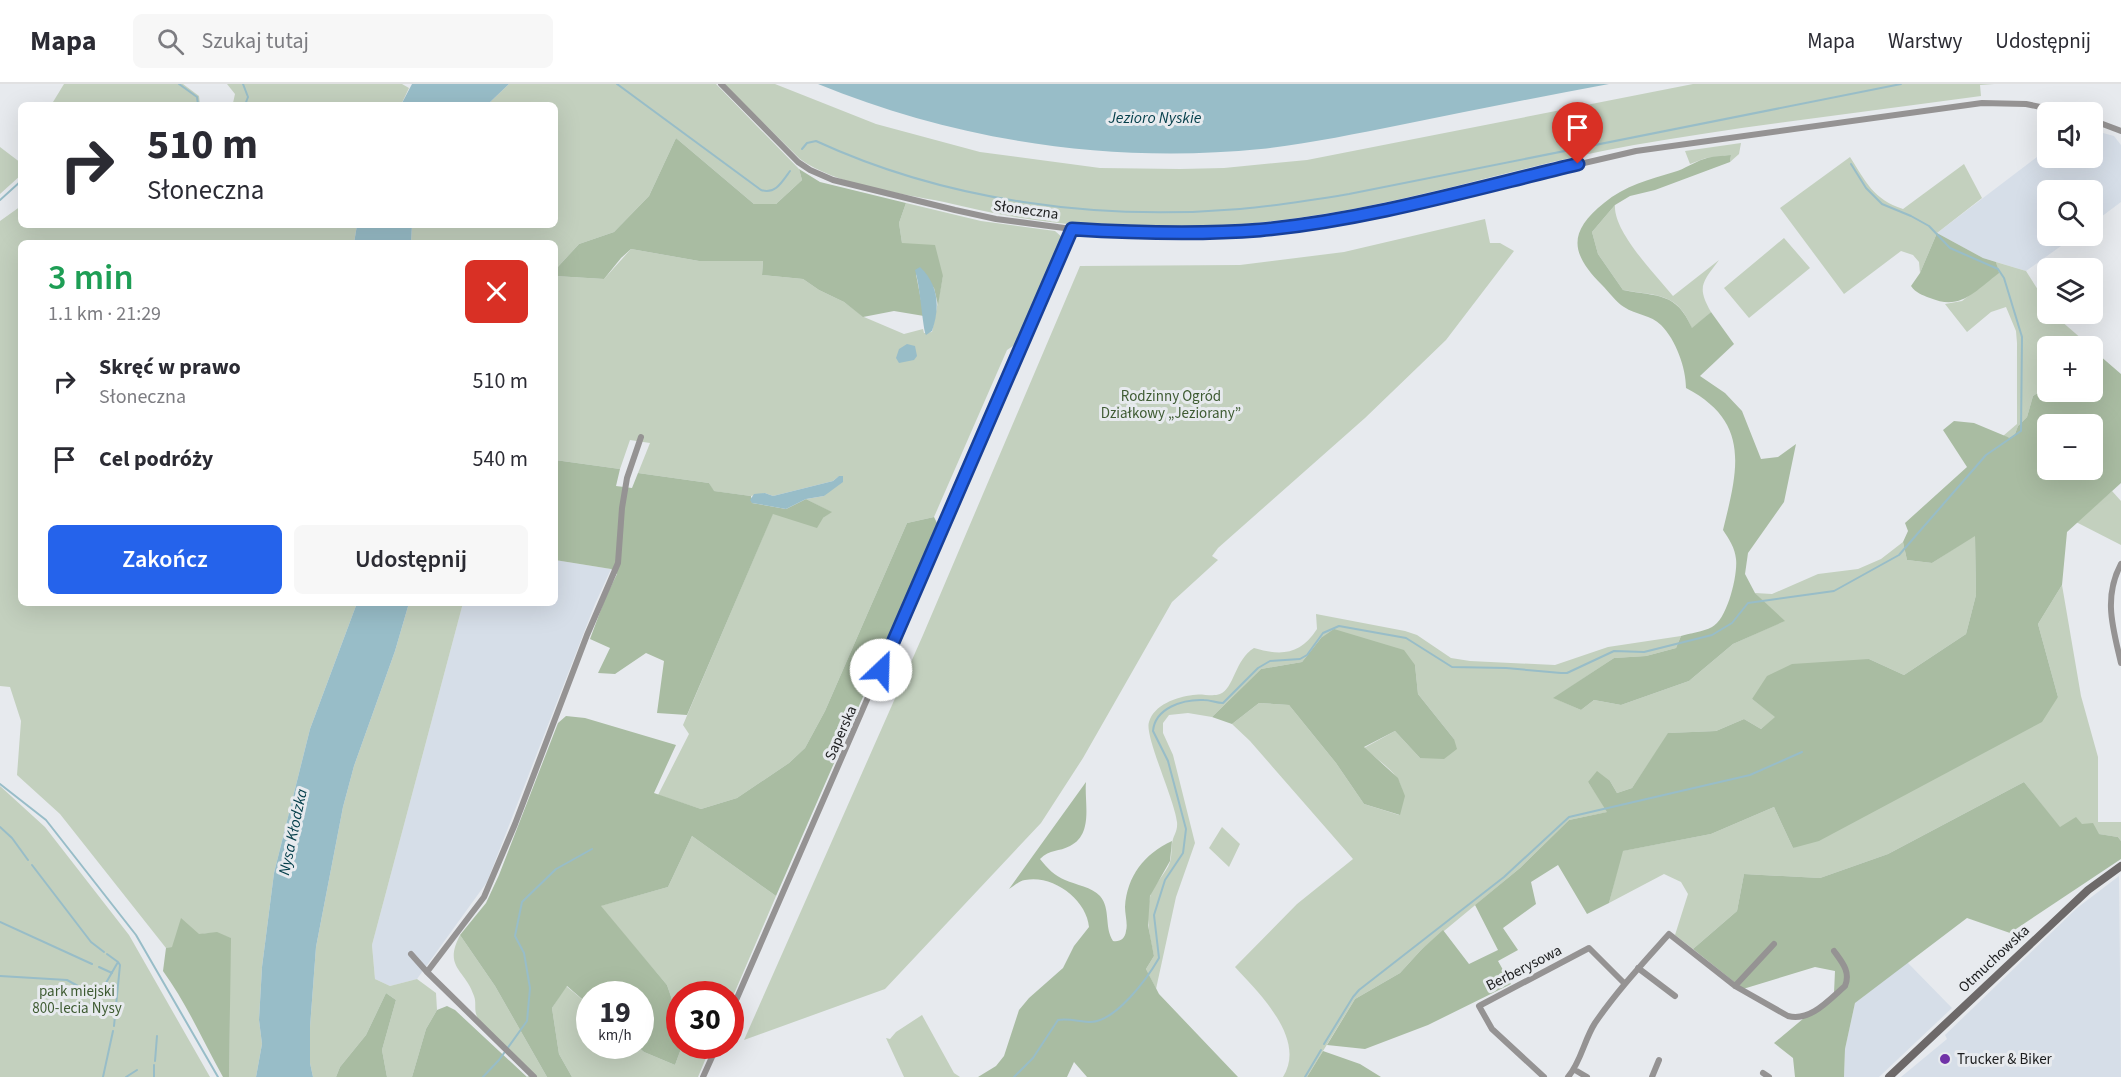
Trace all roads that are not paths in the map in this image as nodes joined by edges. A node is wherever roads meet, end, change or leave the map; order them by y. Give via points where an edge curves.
1 (721, 84) edge
2 (2037, 106) edge
3 (2103, 124) edge
4 (2121, 131) edge
5 (1072, 229) junction
6 (641, 437) dead end
7 (2121, 564) edge
8 (2121, 663) edge
9 (2121, 866) edge
10 (1774, 944) dead end
11 (1834, 951) dead end
12 (411, 954) dead end
13 (1638, 968) junction
14 (427, 972) junction
15 (744, 982) edge
16 (1625, 984) junction
17 (1735, 986) junction
18 (1675, 996) dead end
19 (711, 1059) edge
20 (1659, 1060) dead end
21 (1575, 1070) junction
22 (534, 1077) edge
23 (703, 1077) edge
24 (1544, 1077) edge
25 (1569, 1077) edge
26 (1587, 1077) edge
27 (1652, 1077) edge
28 (1888, 1077) edge

1 - 5 street, Słoneczna via 785,150 810,170 833,180 996,219
2 - 5 street, Słoneczna via 1982,103 1636,151 1365,214 1289,226 1183,233
3 - 4 street
5 - 15 street, Saperska
6 - 14 street via 627,478 618,563 515,824 484,897
7 - 8 street via 2110,599 2110,618
9 - 28 main road, Otmuchowska via 2080,897
10 - 17 street
11 - 17 street via 1848,979 1845,986 1808,1016 1788,1016
12 - 14 street
13 - 16 street
13 - 17 street via 1669,934
13 - 18 street
14 - 22 street
16 - 21 street via 1594,1025
16 - 24 street, Berberysowa via 1589,948 1479,1006 1492,1029
19 - 23 street
20 - 27 street
21 - 25 street
21 - 26 street

